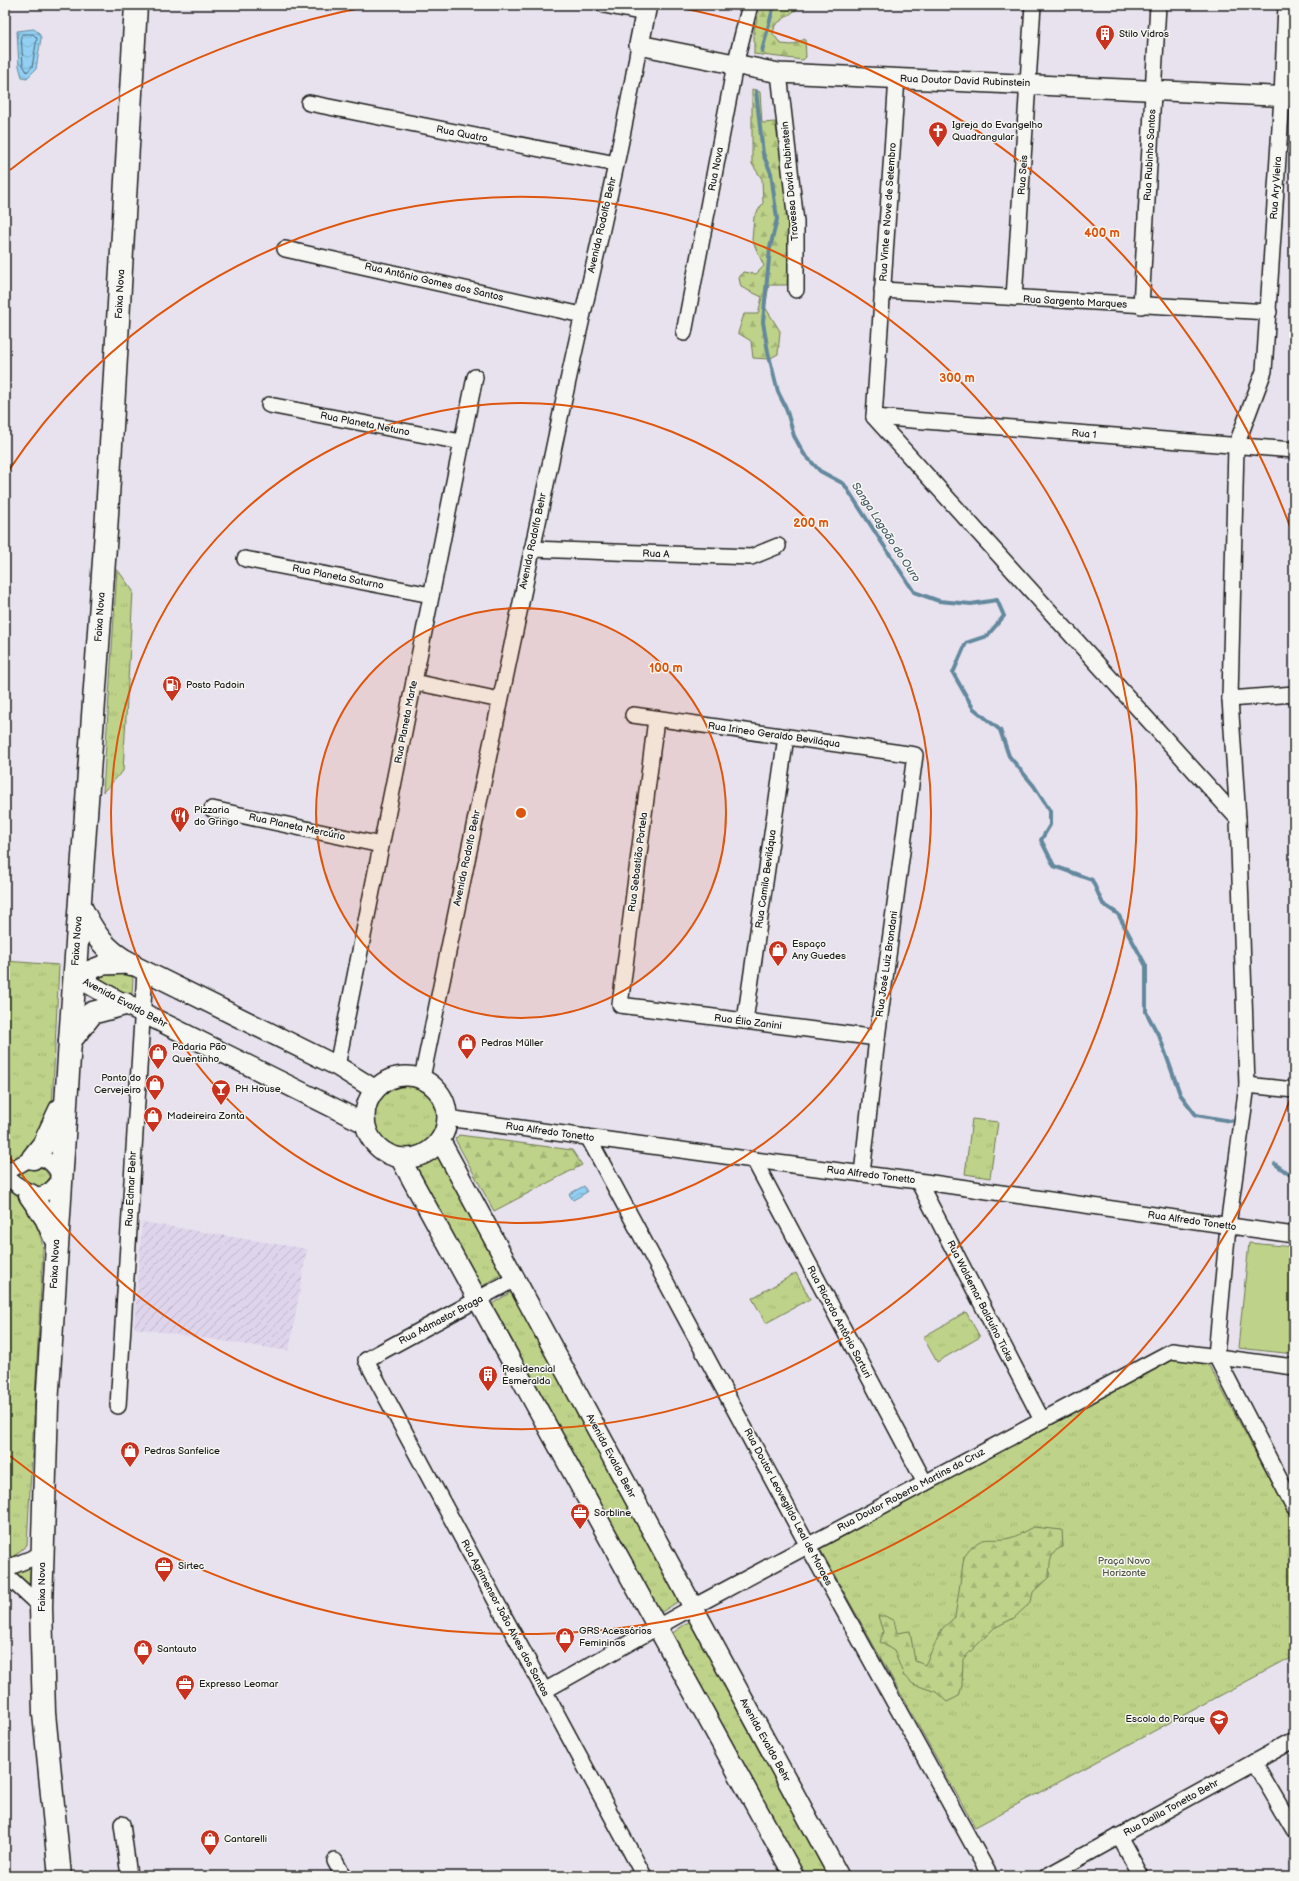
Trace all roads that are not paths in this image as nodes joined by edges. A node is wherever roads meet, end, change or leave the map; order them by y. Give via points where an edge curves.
1 (136, 5) edge
2 (604, 5) edge
3 (750, 5) edge
4 (1033, 5) edge
5 (1158, 5) edge
6 (1286, 5) edge
7 (646, 9) edge
8 (639, 45) junction
9 (735, 65) junction
10 (779, 73) junction
11 (897, 78) junction
12 (1029, 83) junction
13 (1153, 90) junction
14 (1288, 97) edge
15 (309, 103) dead end
16 (616, 164) junction
17 (285, 249) dead end
18 (796, 290) dead end
19 (882, 290) junction
20 (1014, 298) junction
21 (1141, 306) junction
22 (1268, 312) junction
23 (582, 315) junction
24 (684, 333) dead end
25 (475, 377) dead end
26 (269, 406) dead end
27 (874, 417) junction
28 (461, 442) junction
29 (1236, 446) junction
30 (1294, 450) edge
31 (778, 546) dead end
32 (532, 549) junction
33 (245, 560) dead end
34 (431, 595) junction
35 (414, 682) junction
36 (1294, 694) edge
37 (1230, 699) junction
38 (500, 700) junction
39 (632, 715) dead end
40 (656, 718) junction
41 (786, 737) junction
42 (915, 755) joint
43 (212, 809) dead end
44 (1238, 819) junction
45 (381, 845) junction
46 (80, 906) junction
47 (138, 968) junction
48 (75, 976) junction
49 (620, 1005) joint
50 (133, 1008) junction
51 (745, 1021) junction
52 (877, 1038) junction
53 (70, 1041) junction
54 (337, 1066) junction
55 (422, 1078) junction
56 (1247, 1085) junction
57 (374, 1089) junction
58 (1294, 1090) edge
59 (66, 1096) junction
60 (447, 1118) junction
61 (364, 1123) junction
62 (588, 1137) junction
63 (440, 1140) junction
64 (33, 1158) junction
65 (400, 1158) junction
66 (754, 1160) junction
67 (5, 1173) edge
68 (862, 1174) junction
69 (5, 1177) edge
70 (61, 1178) junction
71 (918, 1181) junction
72 (30, 1195) junction
73 (1228, 1226) junction
74 (1294, 1235) edge
75 (56, 1240) junction
76 (515, 1279) junction
77 (478, 1300) junction
78 (1216, 1356) junction
79 (366, 1360) joint
80 (1294, 1366) edge
81 (118, 1406) dead end
82 (1042, 1420) junction
83 (925, 1483) junction
84 (1294, 1507) edge
85 (808, 1546) junction
86 (42, 1554) junction
87 (5, 1569) edge
88 (5, 1574) edge
89 (41, 1607) junction
90 (693, 1607) junction
91 (658, 1627) junction
92 (544, 1691) junction
93 (1294, 1740) edge
94 (1254, 1762) junction
95 (122, 1824) dead end
96 (1294, 1830) edge
97 (1119, 1836) junction
98 (335, 1861) dead end
99 (60, 1876) edge
100 (129, 1876) edge
101 (343, 1876) edge
102 (644, 1876) edge
103 (794, 1876) edge
104 (839, 1876) edge
105 (990, 1876) edge
106 (1047, 1876) edge
107 (1141, 1876) edge

1 - 46 highway, Faixa Nova via 107,517
2 - 7 street
3 - 9 street, Rua Nova
4 - 12 street, Rua Seis
5 - 13 street, Rua Rubinho Santos
6 - 14 street, Rua Ary Vieira
7 - 8 street, Avenida Rodolfo Behr
8 - 9 street, Rua Doutor David Rubinstein
8 - 16 street, Avenida Rodolfo Behr
9 - 10 street, Rua Doutor David Rubinstein
9 - 24 street, Rua Nova
10 - 11 street, Rua Doutor David Rubinstein
10 - 18 street, Travessa David Rubinstein via 796,222
11 - 12 street, Rua Doutor David Rubinstein
11 - 19 street, Rua Vinte e Nove de Setembro
12 - 13 street, Rua Doutor David Rubinstein
12 - 20 street, Rua Seis
13 - 14 street, Rua Doutor David Rubinstein
13 - 21 street, Rua Rubinho Santos
14 - 22 street, Rua Ary Vieira
15 - 16 street, Rua Quatro
16 - 23 street, Avenida Rodolfo Behr
17 - 23 street, Rua Antônio Gomes dos Santos
19 - 20 street, Rua Sargento Marques
19 - 27 street, Rua Vinte e Nove de Setembro
20 - 21 street, Rua Sargento Marques
21 - 22 street, Rua Sargento Marques
22 - 29 street, Rua Ary Vieira via 1264,371
23 - 32 street, Avenida Rodolfo Behr
25 - 28 street, Rua Planeta Marte
26 - 28 street, Rua Planeta Netuno
27 - 29 street, Rua 1
27 - 44 street
28 - 34 street, Rua Planeta Marte
29 - 30 street, Rua 1
29 - 37 street, Rua Ary Vieira
31 - 32 street, Rua A via 751,557
32 - 38 street, Avenida Rodolfo Behr
33 - 34 street, Rua Planeta Saturno
34 - 35 street, Rua Planeta Marte
35 - 38 street
35 - 45 street, Rua Planeta Marte
36 - 37 street
37 - 44 street, Rua Ary Vieira
38 - 55 street, Avenida Rodolfo Behr
39 - 40 street, Rua Irineo Geraldo Beviláqua
40 - 41 street, Rua Irineo Geraldo Beviláqua
40 - 49 street, Rua Sebastião Portela
41 - 42 street, Rua Irineo Geraldo Beviláqua
41 - 51 street, Rua Camilo Beviláqua
42 - 52 street, Rua José Luiz Brondani
43 - 45 street, Rua Planeta Mercúrio
44 - 56 street, Rua Ary Vieira
45 - 54 street, Rua Planeta Marte
46 - 47 highway via 94,933 116,957
46 - 48 highway, Faixa Nova
47 - 48 street, Avenida Evaldo Behr via 103,965
47 - 50 street, Rua Edmar Behr
47 - 54 street, Avenida Evaldo Behr
48 - 50 street, Avenida Evaldo Behr
48 - 53 highway, Faixa Nova
49 - 51 street, Rua Élio Zanini
50 - 53 highway via 92,1013
50 - 61 street, Avenida Evaldo Behr
50 - 81 street, Rua Edmar Behr
51 - 52 street, Rua Élio Zanini
52 - 68 street, Rua José Luiz Brondani
53 - 59 highway, Faixa Nova
54 - 57 street, Avenida Evaldo Behr
55 - 57 street via 405,1075 388,1078
55 - 60 street via 436,1088 442,1097
56 - 58 street
56 - 73 street, Rua Ary Vieira
57 - 61 street via 365,1105
59 - 64 highway via 52,1129
59 - 70 highway, Faixa Nova
60 - 62 street, Rua Alfredo Tonetto
60 - 63 street
61 - 65 street via 371,1140 383,1152
62 - 66 street, Rua Alfredo Tonetto
62 - 85 street, Rua Doutor Leovegildo Leal de Moraes
63 - 65 street via 429,1151 415,1157
63 - 76 street, Avenida Evaldo Behr
64 - 67 street
64 - 70 street via 55,1166
65 - 77 street
66 - 68 street, Rua Alfredo Tonetto
66 - 83 street, Rua Ricardo Antônio Sarturi
68 - 71 street, Rua Alfredo Tonetto
69 - 72 street
70 - 72 street via 53,1189 45,1194
70 - 75 highway, Faixa Nova
71 - 73 street, Rua Alfredo Tonetto
71 - 82 street, Rua Waldemar Balduíno Ticks
72 - 75 highway via 46,1218
73 - 74 street, Rua Alfredo Tonetto
73 - 78 street, Rua Ary Vieira
75 - 86 highway, Faixa Nova
76 - 77 street, Rua Admastor Braga
76 - 90 street, Avenida Evaldo Behr
77 - 79 street, Rua Admastor Braga
77 - 91 street
78 - 80 street, Rua Doutor Roberto Martins da Cruz
78 - 82 street, Rua Doutor Roberto Martins da Cruz via 1172,1352
78 - 84 street
79 - 92 street, Rua Agrimensor João Alves dos Santos
82 - 83 street, Rua Doutor Roberto Martins da Cruz
83 - 85 street, Rua Doutor Roberto Martins da Cruz
85 - 90 street, Rua Doutor Roberto Martins da Cruz
85 - 105 street, Rua Doutor Leovegildo Leal de Moraes
86 - 87 street
86 - 89 highway, Faixa Nova
88 - 89 street
89 - 99 highway, Faixa Nova via 44,1713
90 - 91 street, Rua Doutor Roberto Martins da Cruz
90 - 104 street, Avenida Evaldo Behr
91 - 92 street, Rua Doutor Roberto Martins da Cruz
91 - 103 street
92 - 102 street, Rua Agrimensor João Alves dos Santos
93 - 94 street, Rua Dalila Tonetto Behr
94 - 96 street
94 - 97 street, Rua Dalila Tonetto Behr
95 - 100 street
97 - 106 street, Rua Dalila Tonetto Behr
97 - 107 street
98 - 101 street

